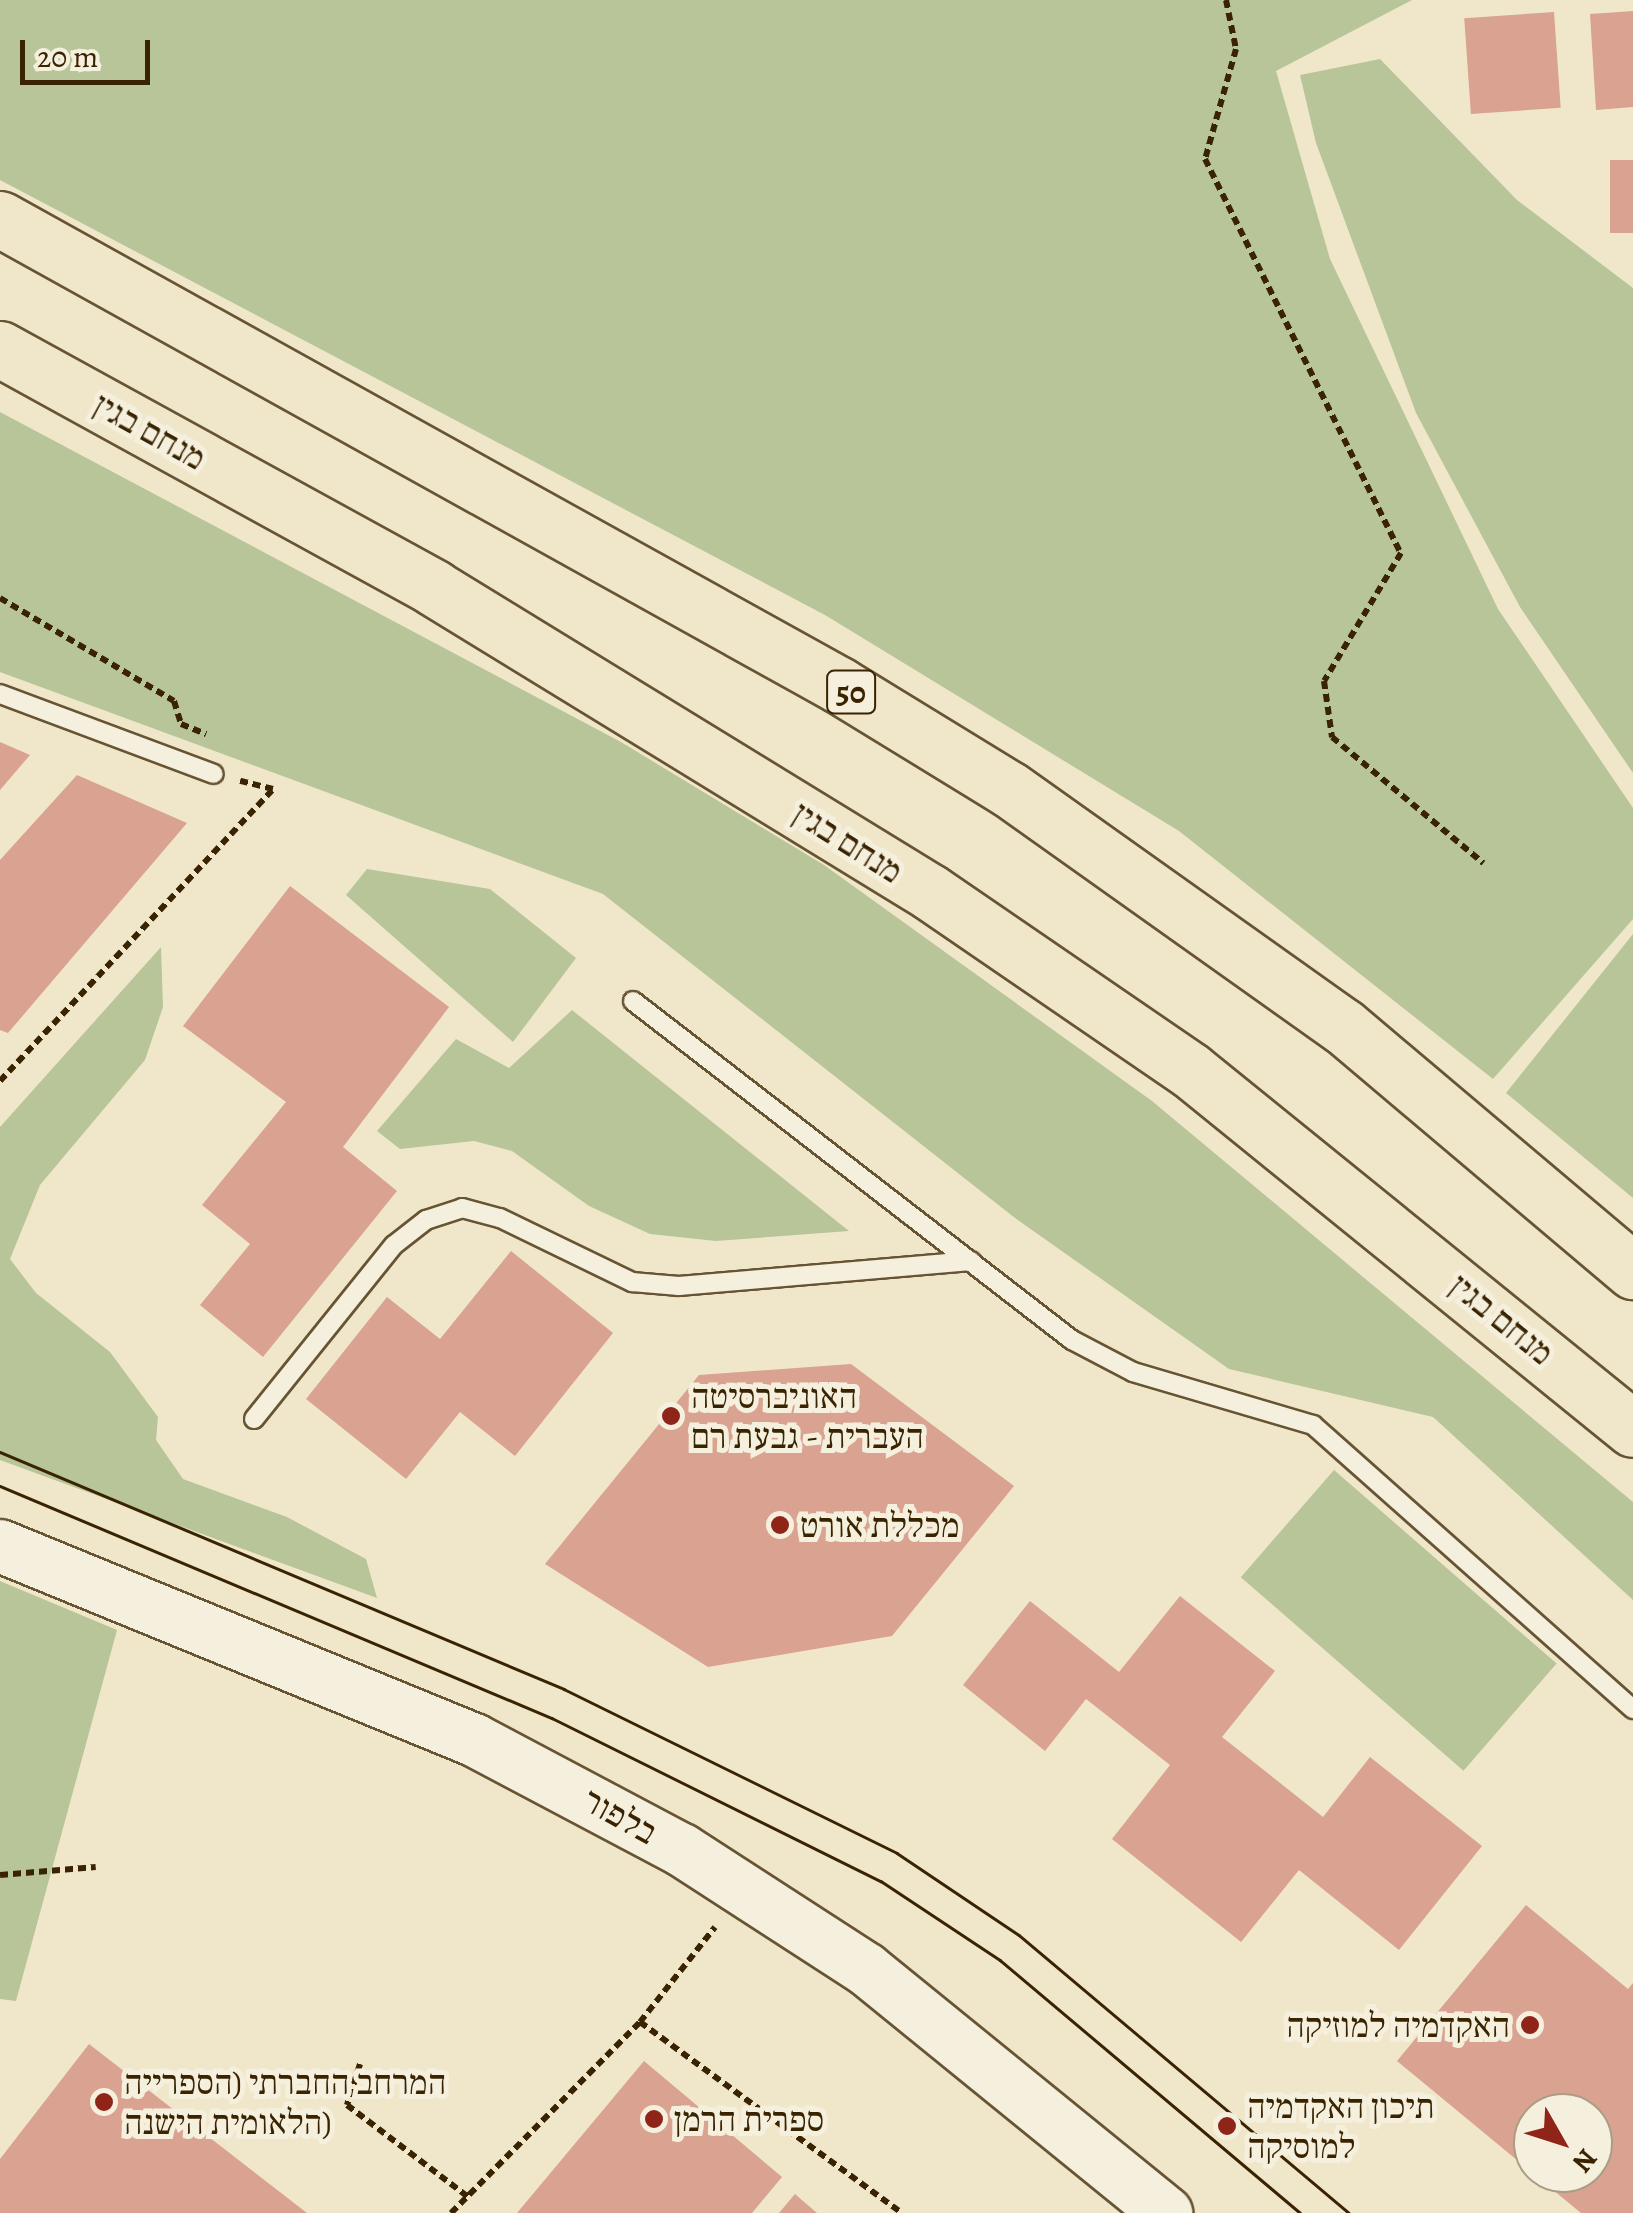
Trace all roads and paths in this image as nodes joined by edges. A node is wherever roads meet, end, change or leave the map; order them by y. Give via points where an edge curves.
1 (1226, 0) edge
2 (0, 219) edge
3 (0, 349) edge
4 (0, 598) edge
5 (0, 694) edge
6 (214, 774) junction
7 (1483, 864) dead end
8 (633, 1001) dead end
9 (0, 1081) edge
10 (971, 1261) junction
11 (1633, 1270) edge
12 (254, 1418) dead end
13 (1633, 1430) edge
14 (0, 1546) edge
15 (1633, 1709) edge
16 (96, 1868) dead end
17 (0, 1876) edge
18 (747, 1887) junction
19 (640, 2022) junction
20 (360, 2064) dead end
21 (468, 2196) junction
22 (452, 2213) edge
23 (902, 2213) edge
24 (1166, 2213) edge

1 - 7 path via 1236,49 1206,159 1401,553 1324,680 1332,738
2 - 11 highway, 50 via 839,685 1009,789 1344,1026
3 - 13 highway, מנחם בגין via 434,588 945,902 1190,1070
4 - 6 path via 174,700 181,724 235,746
5 - 6 lane
6 - 9 path via 273,790
8 - 10 lane
10 - 12 lane via 679,1286 632,1282 500,1218 462,1208 426,1220 394,1246
10 - 15 lane via 1072,1340 1133,1372 1313,1425
14 - 18 street, בלפור via 474,1740
16 - 17 path
18 - 19 path
18 - 24 street, בלפור via 866,1969
19 - 21 path
19 - 23 path
20 - 21 path via 347,2106
21 - 22 path

